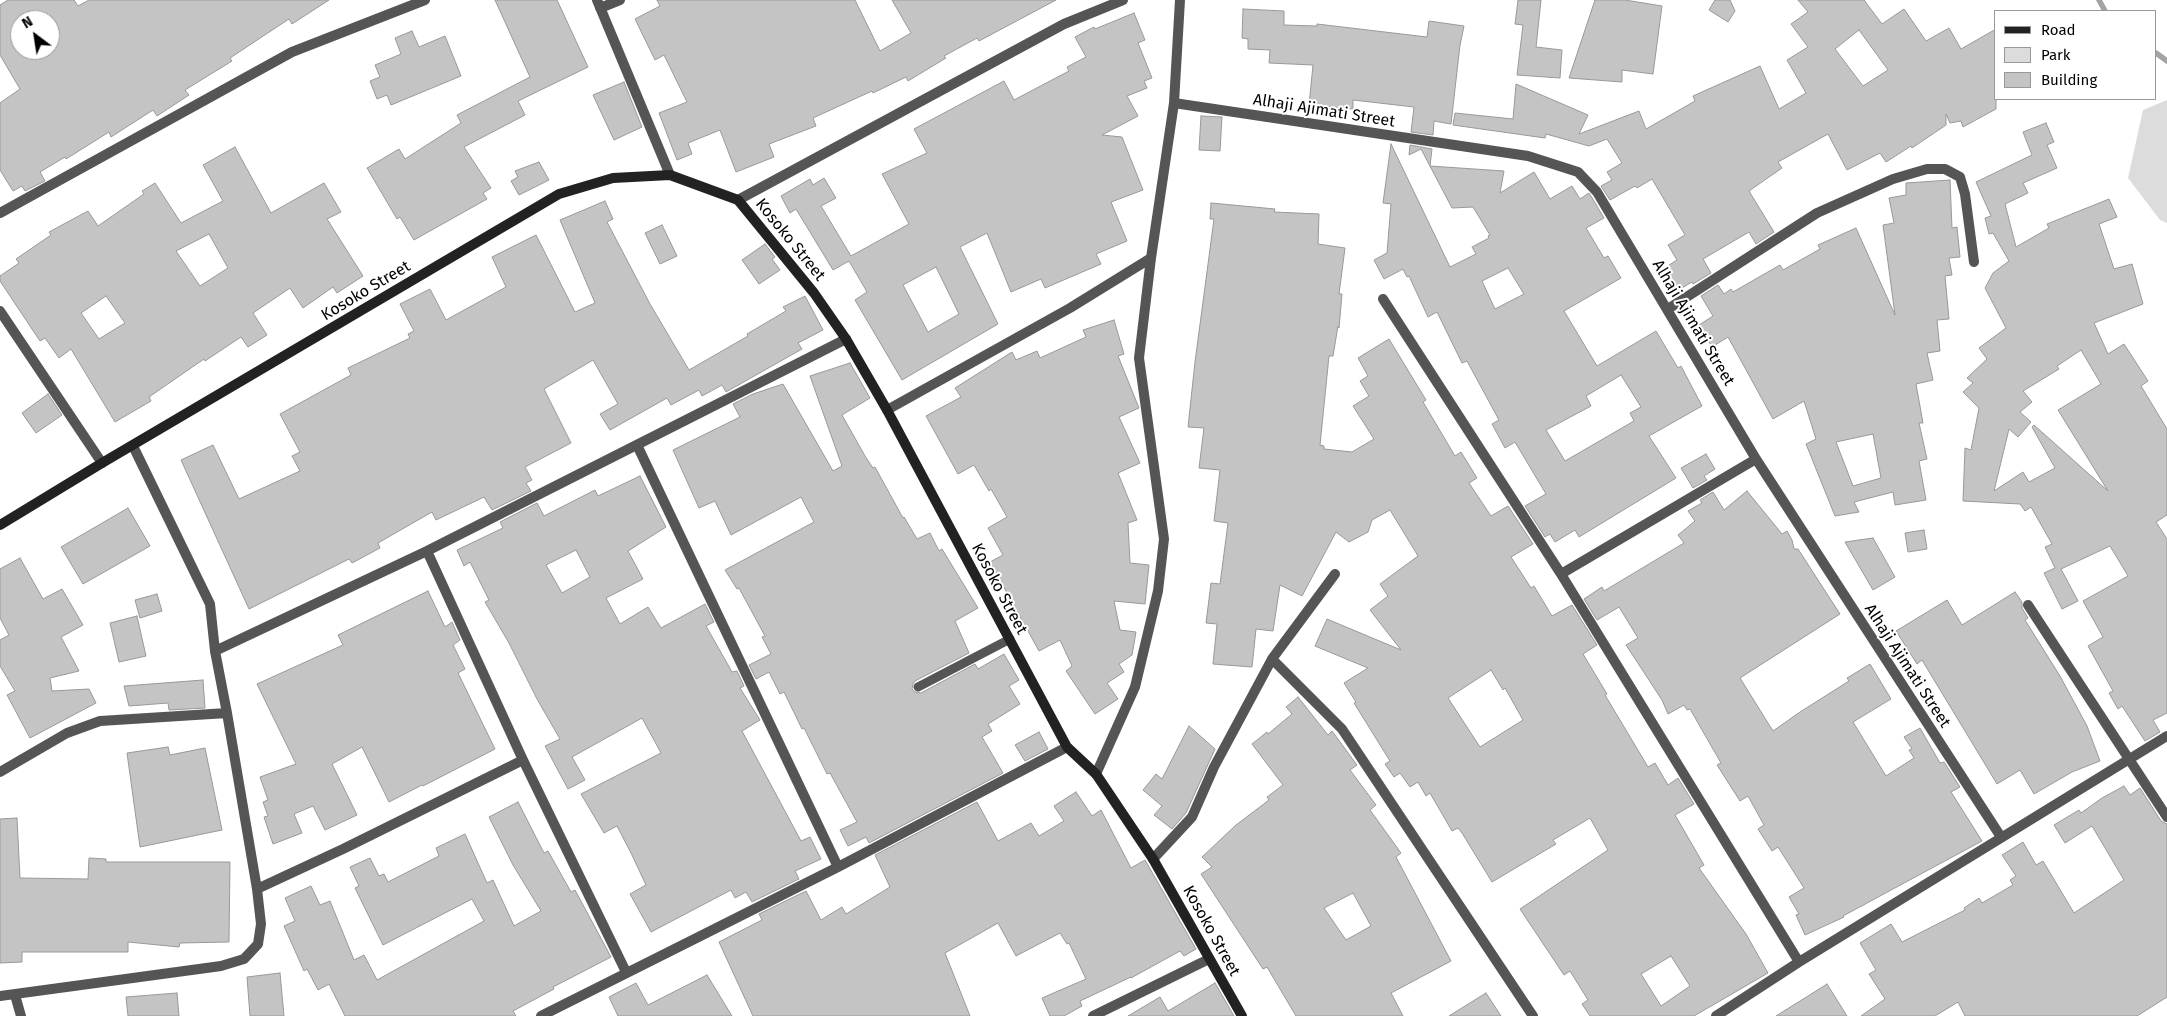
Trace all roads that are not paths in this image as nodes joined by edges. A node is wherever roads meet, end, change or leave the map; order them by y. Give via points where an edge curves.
1 (426, 0) edge
2 (620, 0) edge
3 (1123, 0) edge
4 (1180, 0) edge
5 (598, 4) edge
6 (1174, 103) junction
7 (670, 175) junction
8 (738, 200) junction
9 (0, 213) edge
10 (1151, 258) junction
11 (1974, 262) dead end
12 (1383, 299) dead end
13 (1668, 309) junction
14 (0, 311) edge
15 (846, 339) junction
16 (887, 410) junction
17 (636, 445) junction
18 (133, 446) junction
19 (1756, 458) junction
20 (102, 463) junction
21 (0, 525) edge
22 (428, 551) junction
23 (1335, 574) dead end
24 (1561, 574) junction
25 (2028, 605) dead end
26 (1010, 639) junction
27 (215, 651) junction
28 (1272, 659) junction
29 (918, 687) dead end
30 (227, 713) junction
31 (2167, 736) edge
32 (1068, 747) junction
33 (522, 760) junction
34 (2129, 760) junction
35 (0, 772) edge
36 (1096, 774) junction
37 (2167, 817) edge
38 (2001, 838) junction
39 (1154, 860) junction
40 (838, 867) junction
41 (257, 889) junction
42 (1209, 959) junction
43 (1798, 962) junction
44 (626, 972) junction
45 (15, 995) junction
46 (0, 996) edge
47 (21, 1016) edge
48 (541, 1016) edge
49 (1093, 1016) edge
50 (1242, 1016) edge
51 (1533, 1016) edge
52 (1716, 1016) edge

1 - 9 street via 292,52
2 - 5 street
3 - 8 street via 1064,24
4 - 6 street
5 - 7 street
6 - 10 street
6 - 13 street, Alhaji Ajimati Street via 1528,156 1578,172 1597,192
7 - 8 street, Kosoko Street
7 - 18 street, Kosoko Street via 613,178 559,194
8 - 15 street, Kosoko Street via 814,293
10 - 16 street via 1070,308
10 - 36 street via 1139,358 1164,539 1158,591 1135,687
11 - 13 street via 1960,177 1945,168 1928,169 1893,179 1817,213
12 - 24 street
13 - 19 street, Alhaji Ajimati Street
14 - 20 street
15 - 16 street, Kosoko Street
15 - 17 street
16 - 26 street, Kosoko Street
17 - 22 street
17 - 40 street
18 - 20 street, Kosoko Street
18 - 27 street via 210,604
19 - 24 street
19 - 38 street, Alhaji Ajimati Street
20 - 21 street, Kosoko Street
22 - 27 street
22 - 33 street
23 - 28 street
24 - 43 street
25 - 34 street
26 - 29 lane
26 - 32 street, Kosoko Street
27 - 30 street
28 - 39 street via 1214,767 1192,818
28 - 51 street via 1342,729
30 - 35 street via 100,721 67,733
30 - 41 street
31 - 34 street
32 - 36 street, Kosoko Street
32 - 40 street
33 - 41 street
33 - 44 street
34 - 37 street
34 - 38 street
36 - 39 street, Kosoko Street
38 - 43 street
39 - 42 street, Kosoko Street
40 - 44 street
41 - 45 street via 261,924 258,944 244,959 221,966
42 - 49 street
42 - 50 street, Kosoko Street
43 - 52 street
44 - 48 street
45 - 46 street
45 - 47 street

